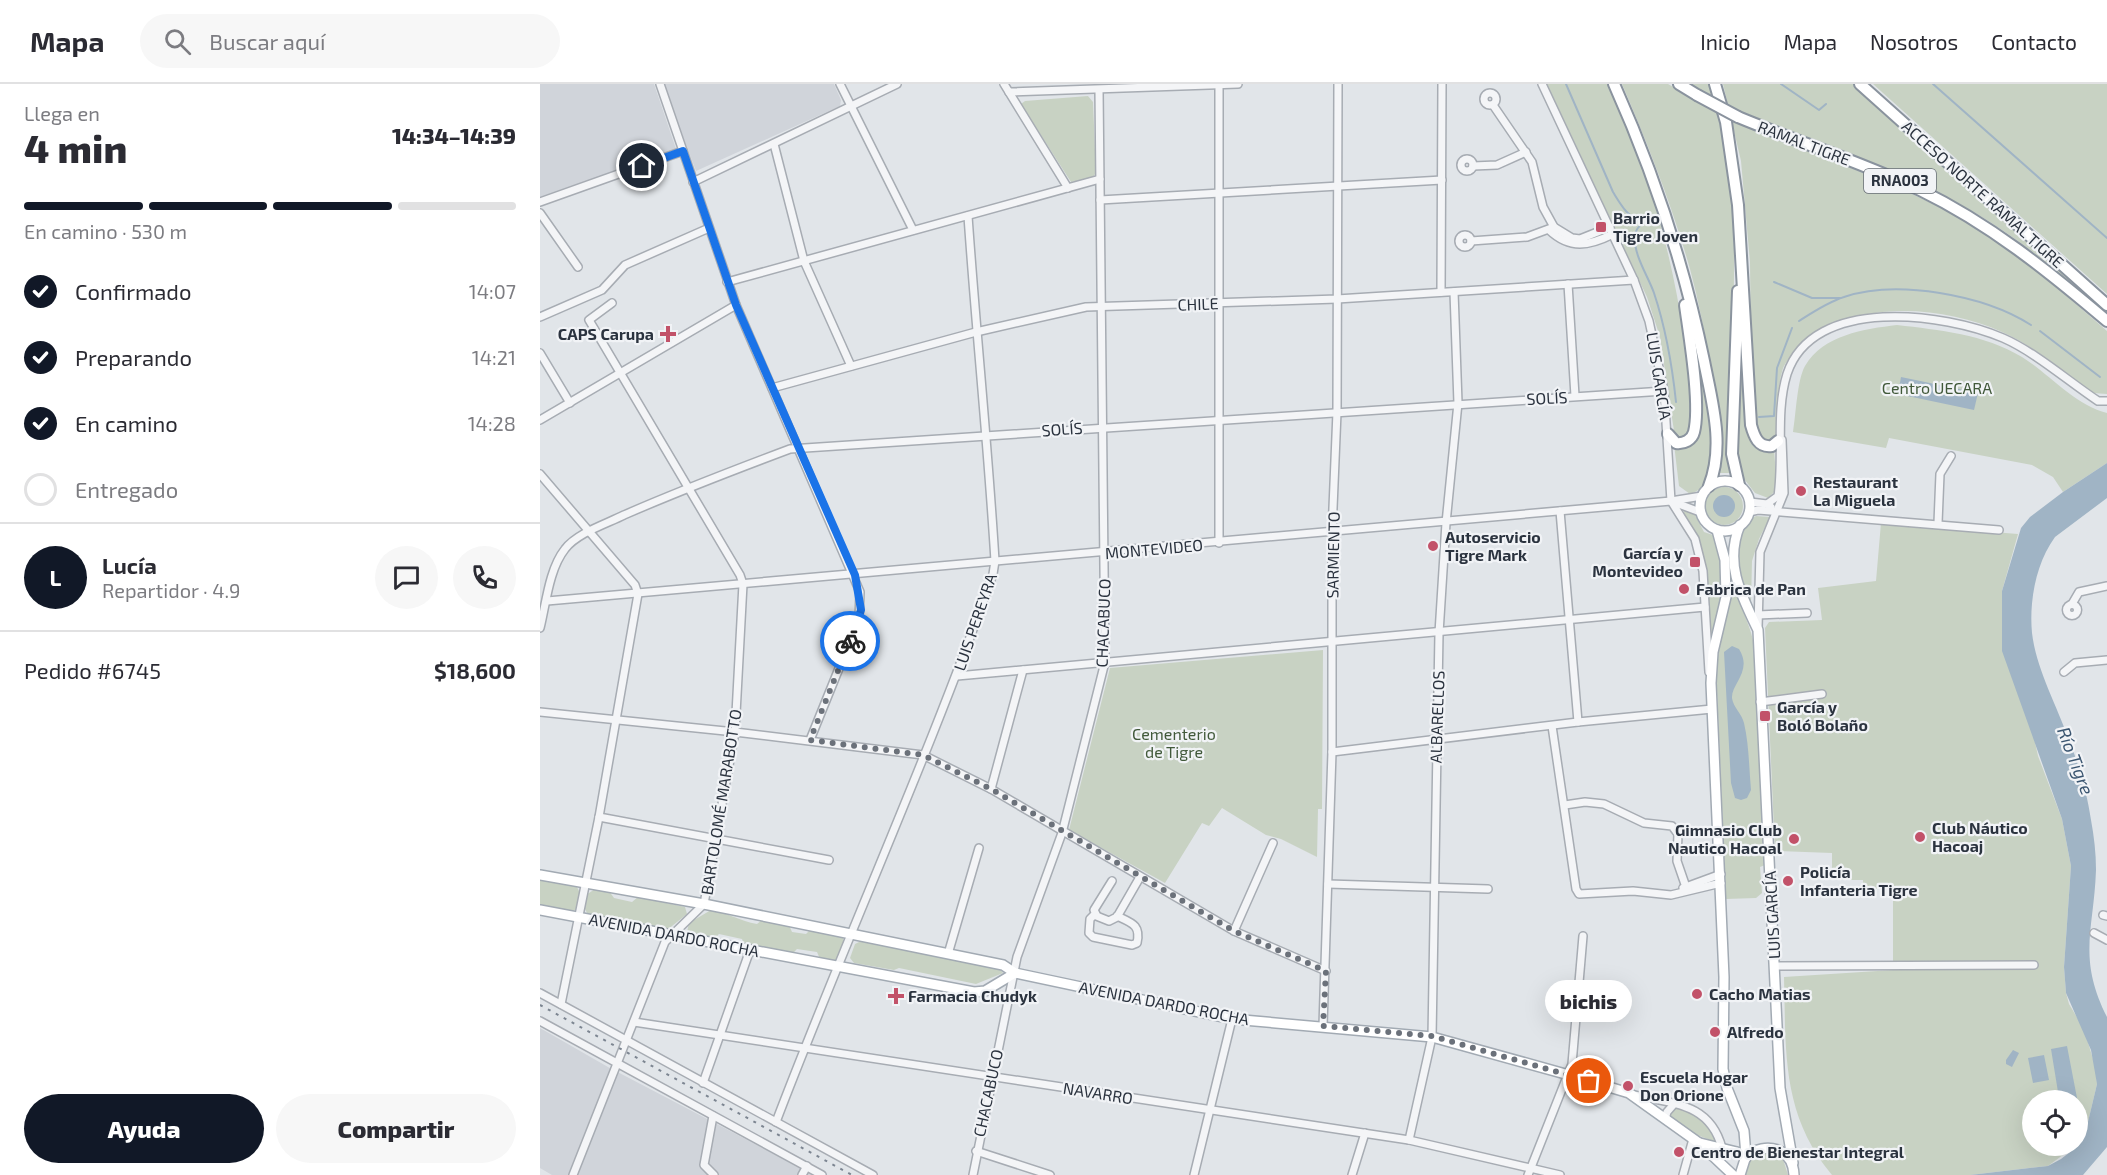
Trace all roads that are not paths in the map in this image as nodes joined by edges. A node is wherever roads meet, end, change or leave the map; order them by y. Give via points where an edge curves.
1 (660, 84) edge
2 (840, 84) edge
3 (897, 84) edge
4 (1004, 84) edge
5 (1219, 84) edge
6 (1238, 84) edge
7 (1338, 84) edge
8 (1442, 84) edge
9 (1542, 84) edge
10 (1614, 84) edge
11 (1679, 84) edge
12 (1715, 84) edge
13 (1860, 84) edge
14 (1099, 90) junction
15 (1009, 92) junction
16 (1493, 105) dead end
17 (852, 106) junction
18 (774, 144) junction
19 (683, 151) junction
20 (1526, 152) junction
21 (1473, 166) dead end
22 (1100, 179) junction
23 (1442, 180) junction
24 (693, 182) junction
25 (1338, 186) junction
26 (1068, 188) junction
27 (1220, 192) junction
28 (1100, 200) junction
29 (540, 202) edge
30 (540, 213) edge
31 (968, 216) junction
32 (710, 228) junction
33 (1551, 228) junction
34 (913, 230) junction
35 (1611, 231) junction
36 (1471, 241) dead end
37 (1740, 246) junction
38 (1676, 251) junction
39 (804, 261) junction
40 (578, 267) dead end
41 (1635, 280) junction
42 (727, 282) junction
43 (1568, 284) junction
44 (1441, 292) junction
45 (1454, 292) junction
46 (1337, 299) junction
47 (612, 303) dead end
48 (1220, 303) junction
49 (736, 305) junction
50 (2107, 305) edge
51 (1100, 307) junction
52 (540, 317) edge
53 (2107, 321) edge
54 (976, 332) junction
55 (540, 353) edge
56 (851, 366) junction
57 (621, 373) junction
58 (772, 388) junction
59 (1664, 391) junction
60 (1575, 396) junction
61 (2107, 401) edge
62 (570, 403) junction
63 (1458, 403) junction
64 (1337, 412) junction
65 (1219, 419) junction
66 (540, 420) edge
67 (1781, 425) junction
68 (1102, 426) junction
69 (1668, 434) junction
70 (987, 435) junction
71 (1778, 441) junction
72 (798, 448) junction
73 (1951, 456) dead end
74 (540, 474) edge
75 (1671, 482) junction
76 (1739, 484) junction
77 (687, 487) junction
78 (1705, 491) junction
79 (1688, 500) junction
80 (1671, 501) junction
81 (1750, 502) junction
82 (1767, 504) junction
83 (1560, 511) junction
84 (1701, 512) junction
85 (1749, 512) junction
86 (1777, 513) junction
87 (1446, 523) junction
88 (1938, 523) junction
89 (1740, 525) junction
90 (1717, 530) junction
91 (1999, 530) dead end
92 (589, 532) junction
93 (1332, 532) junction
94 (1219, 543) junction
95 (1105, 554) junction
96 (995, 561) junction
97 (855, 575) junction
98 (743, 584) junction
99 (2107, 586) edge
100 (638, 594) junction
101 (547, 601) junction
102 (2072, 604) dead end
103 (1706, 607) junction
104 (1807, 613) dead end
105 (1758, 615) junction
106 (1570, 619) junction
107 (540, 628) edge
108 (1758, 630) junction
109 (1439, 633) junction
110 (1332, 643) junction
111 (2107, 660) edge
112 (1105, 662) junction
113 (1023, 670) junction
114 (2064, 672) dead end
115 (957, 676) junction
116 (1712, 683) junction
117 (1822, 694) dead end
118 (1760, 702) junction
119 (1712, 709) junction
120 (540, 712) edge
121 (616, 721) junction
122 (1578, 722) junction
123 (1552, 726) junction
124 (735, 732) junction
125 (810, 740) junction
126 (1436, 741) junction
127 (1332, 752) junction
128 (923, 755) junction
129 (991, 789) junction
130 (1564, 805) junction
131 (599, 817) junction
132 (1062, 833) junction
133 (716, 838) junction
134 (1273, 843) dead end
135 (979, 848) dead end
136 (829, 860) dead end
137 (540, 875) edge
138 (1140, 877) junction
139 (1721, 879) junction
140 (1112, 881) dead end
141 (586, 884) junction
142 (1328, 884) junction
143 (1435, 888) junction
144 (1686, 888) junction
145 (1488, 889) dead end
146 (704, 904) junction
147 (540, 910) edge
148 (1096, 914) junction
149 (1117, 916) junction
150 (579, 917) junction
151 (1234, 931) junction
152 (2094, 933) dead end
153 (672, 934) junction
154 (850, 935) junction
155 (1583, 936) dead end
156 (2107, 940) edge
157 (750, 950) junction
158 (948, 954) junction
159 (2034, 965) dead end
160 (839, 966) junction
161 (1774, 966) junction
162 (1326, 971) junction
163 (1015, 973) junction
164 (540, 993) edge
165 (561, 1004) junction
166 (1232, 1019) junction
167 (540, 1021) edge
168 (634, 1022) junction
169 (1323, 1026) junction
170 (719, 1035) junction
171 (1432, 1036) junction
172 (627, 1040) junction
173 (804, 1048) junction
174 (618, 1065) junction
175 (1569, 1075) junction
176 (991, 1076) junction
177 (703, 1083) junction
178 (1629, 1093) junction
179 (1674, 1104) junction
180 (1210, 1111) junction
181 (713, 1116) junction
182 (1665, 1119) junction
183 (776, 1122) junction
184 (1365, 1133) junction
185 (1409, 1140) junction
186 (1696, 1141) junction
187 (1722, 1148) junction
188 (976, 1151) junction
189 (1746, 1157) junction
190 (807, 1166) junction
191 (1794, 1168) edge
192 (1530, 1171) edge
193 (573, 1175) edge
194 (714, 1175) edge
195 (802, 1175) edge
196 (822, 1175) edge
197 (873, 1175) edge
198 (973, 1175) edge
199 (1050, 1175) edge
200 (1194, 1175) edge
201 (1352, 1175) edge
202 (1560, 1175) edge
203 (1683, 1175) edge
204 (1733, 1175) edge
205 (1740, 1175) edge
206 (1800, 1175) edge

1 - 19 street
2 - 17 street
3 - 17 street
4 - 15 street
5 - 6 street
5 - 14 street
5 - 27 street
7 - 25 street, SARMIENTO
8 - 23 street
9 - 35 street, LUIS GARCÍA
10 - 38 highway via 1641,145
11 - 53 highway, RAMAL TIGRE / RNA003, bridge via 1738,117 1921,190 1999,234
12 - 37 highway via 1734,164
13 - 50 highway, ACCESO NORTE RAMAL TIGRE / RNA003
14 - 15 street
14 - 22 street, CHACABUCO
15 - 26 street
16 - 20 street
17 - 18 street
17 - 34 street
18 - 24 street
18 - 39 street
19 - 24 street
19 - 29 street
20 - 21 street via 1497,165
20 - 33 street
22 - 26 street
22 - 28 street, CHACABUCO
23 - 25 street
23 - 44 street
24 - 32 street
25 - 27 street
25 - 46 street, SARMIENTO
26 - 31 street
27 - 28 street
27 - 48 street
28 - 51 street, CHACABUCO
30 - 40 street
31 - 34 street
31 - 54 street, LUIS PEREYRA
32 - 42 street
32 - 52 street via 625,265 602,290
33 - 35 street via 1581,239
33 - 36 street via 1519,238
34 - 39 street
35 - 41 street, LUIS GARCÍA
37 - 71 highway via 1751,425 1762,445 1772,446
37 - 76 highway via 1732,454
38 - 69 highway via 1692,357 1695,410 1694,432 1688,441 1676,443
38 - 78 highway via 1713,410 1717,461
39 - 42 street
39 - 56 street
41 - 43 street, CHILE
41 - 59 street, LUIS GARCÍA via 1654,338
42 - 49 street
43 - 45 street, CHILE
43 - 60 street
44 - 45 street, CHILE
44 - 46 street, CHILE
45 - 63 street, ALBARELLOS
46 - 48 street, CHILE
46 - 64 street, SARMIENTO
47 - 57 street via 589,320
48 - 51 street, CHILE
48 - 65 street
49 - 57 street
49 - 58 street
51 - 54 street, CHILE
51 - 68 street, CHACABUCO
54 - 56 street, CHILE
54 - 70 street, LUIS PEREYRA
55 - 62 street
56 - 58 street, CHILE
57 - 62 street
57 - 77 street
58 - 72 street
59 - 60 street, SOLÍS
59 - 69 street, LUIS GARCÍA
60 - 63 street, SOLÍS
61 - 67 street, LUIS GARCÍA via 2098,401 2020,347 1989,333 1931,319 1870,318 1837,325 1820,334 1800,353 1787,374
62 - 66 street
63 - 64 street, SOLÍS
63 - 87 street, ALBARELLOS
64 - 65 street, SOLÍS
64 - 93 street, SARMIENTO
65 - 68 street, SOLÍS
65 - 94 street
67 - 71 street, LUIS GARCÍA
67 - 86 street, LUIS GARCÍA via 1784,487
68 - 70 street, SOLÍS
68 - 95 street, CHACABUCO
69 - 75 street, LUIS GARCÍA
70 - 72 street, SOLÍS
70 - 96 street, LUIS PEREYRA
71 - 82 street, LUIS GARCÍA via 1778,496
72 - 77 street, SOLÍS
72 - 97 street
73 - 88 street via 1940,474
74 - 92 street
75 - 79 street via 1677,493
75 - 80 street, LUIS GARCÍA
76 - 78 main road via 1727,480
76 - 81 main road
77 - 92 street, SOLÍS
77 - 98 street
78 - 79 street, MONTEVIDEO
78 - 84 main road
79 - 80 street, MONTEVIDEO
80 - 83 street, MONTEVIDEO
80 - 84 street, MONTEVIDEO
80 - 103 street via 1695,539
81 - 82 street
81 - 85 main road
82 - 86 street
83 - 87 street, MONTEVIDEO
83 - 106 street
84 - 90 main road
85 - 86 street
85 - 89 main road
86 - 88 street
86 - 105 street, LUIS GARCÍA via 1760,552
87 - 93 street, MONTEVIDEO
87 - 109 street, ALBARELLOS
88 - 91 street
89 - 90 main road
89 - 108 main road, LUIS GARCÍA via 1733,571
90 - 116 main road via 1725,560 1726,597 1713,652
92 - 100 street via 635,585
92 - 101 street, SOLÍS via 565,549
93 - 94 street, MONTEVIDEO
93 - 110 street, SARMIENTO
94 - 95 street, MONTEVIDEO
95 - 96 street, MONTEVIDEO
95 - 112 street, CHACABUCO
96 - 97 street, MONTEVIDEO
96 - 115 street, LUIS PEREYRA
97 - 98 street, MONTEVIDEO
97 - 125 street via 861,601 859,619
98 - 100 street, MONTEVIDEO
98 - 124 street, BARTOLOMÉ MARABOTTO
99 - 102 street via 2079,592
100 - 101 street, MONTEVIDEO
100 - 121 street
101 - 107 street, SOLÍS
103 - 106 street
103 - 116 street
104 - 105 street
105 - 108 street, LUIS GARCÍA
106 - 109 street
106 - 122 street
108 - 118 main road, LUIS GARCÍA
109 - 110 street
109 - 126 street, ALBARELLOS
110 - 112 street
110 - 127 street, SARMIENTO
111 - 114 street via 2075,663
112 - 113 street
112 - 132 street, CHACABUCO
113 - 115 street
113 - 129 street
115 - 128 street, LUIS PEREYRA
116 - 119 main road
117 - 118 street
118 - 161 main road, LUIS GARCÍA
119 - 122 street
119 - 139 main road
120 - 121 street
121 - 124 street
121 - 131 street
122 - 123 street
123 - 126 street
123 - 130 street
124 - 125 street
124 - 133 street, BARTOLOMÉ MARABOTTO
125 - 128 street
126 - 127 street
126 - 143 street, ALBARELLOS
127 - 142 street, SARMIENTO
128 - 129 street
128 - 154 street, LUIS PEREYRA
129 - 132 street
130 - 144 street via 1604,804 1644,823 1672,826 1678,834 1677,861
130 - 144 street via 1579,894 1633,891 1661,895
131 - 133 street
131 - 141 street
132 - 138 street
132 - 163 street, CHACABUCO via 1017,957
133 - 136 street
133 - 146 street, BARTOLOMÉ MARABOTTO
134 - 151 street
135 - 158 street
137 - 141 main road, AVENIDA DARDO ROCHA
138 - 149 street
138 - 151 street
139 - 144 street
139 - 189 main road via 1723,1069 1744,1131
140 - 148 street
141 - 146 main road, AVENIDA DARDO ROCHA
141 - 150 street
142 - 143 street
142 - 162 street, SARMIENTO
143 - 145 street
143 - 171 street, ALBARELLOS
146 - 153 street, BARTOLOMÉ MARABOTTO
146 - 154 main road, AVENIDA DARDO ROCHA
147 - 150 main road, AVENIDA DARDO ROCHA
148 - 149 street via 1109,921
148 - 149 street via 1090,919 1090,935 1135,944 1138,929
150 - 153 main road, AVENIDA DARDO ROCHA
150 - 165 street
151 - 162 street
152 - 156 street
153 - 157 main road, AVENIDA DARDO ROCHA
153 - 168 street, BARTOLOMÉ MARABOTTO via 665,942
154 - 158 main road, AVENIDA DARDO ROCHA
154 - 160 street, LUIS PEREYRA
155 - 175 street
157 - 160 main road, AVENIDA DARDO ROCHA
157 - 170 street
158 - 163 main road, AVENIDA DARDO ROCHA via 1003,964
159 - 161 street
160 - 163 main road, AVENIDA DARDO ROCHA via 974,992 986,991
160 - 173 street, LUIS PEREYRA
161 - 191 main road, LUIS GARCÍA via 1780,1089
162 - 169 street, SARMIENTO
163 - 166 main road, AVENIDA DARDO ROCHA
163 - 176 street, CHACABUCO
164 - 165 street
165 - 172 street
166 - 169 main road, AVENIDA DARDO ROCHA
166 - 180 street
167 - 174 street
168 - 170 street, NAVARRO
168 - 172 street, BARTOLOMÉ MARABOTTO
169 - 171 main road, AVENIDA DARDO ROCHA
170 - 173 street, NAVARRO
170 - 177 street
171 - 175 main road, AVENIDA DARDO ROCHA
171 - 185 street, ALBARELLOS
172 - 174 street, BARTOLOMÉ MARABOTTO
172 - 177 street
173 - 176 street, NAVARRO
173 - 183 street, LUIS PEREYRA
174 - 181 street
174 - 193 street, BARTOLOMÉ MARABOTTO
175 - 178 main road, AVENIDA DARDO ROCHA
175 - 192 street
176 - 180 street, NAVARRO
176 - 188 street, CHACABUCO
177 - 183 street
178 - 179 street, AVENIDA DARDO ROCHA
178 - 182 main road, AVENIDA DARDO ROCHA
179 - 182 street
179 - 187 street, AVENIDA DARDO ROCHA via 1707,1117
180 - 184 street, NAVARRO
180 - 200 street
181 - 190 street
181 - 194 street via 705,1169
182 - 186 main road, AVENIDA DARDO ROCHA
183 - 197 street
184 - 185 street, NAVARRO
184 - 201 street
185 - 192 street, NAVARRO
186 - 187 main road, AVENIDA DARDO ROCHA
186 - 203 street
186 - 204 main road, AVENIDA DARDO ROCHA
187 - 189 main road, AVENIDA DARDO ROCHA
188 - 198 street, CHACABUCO
188 - 199 street
189 - 191 main road via 1759,1149 1771,1148 1783,1152
189 - 205 main road
190 - 195 street
190 - 196 street
191 - 206 main road, LUIS GARCÍA
192 - 202 street, NAVARRO

